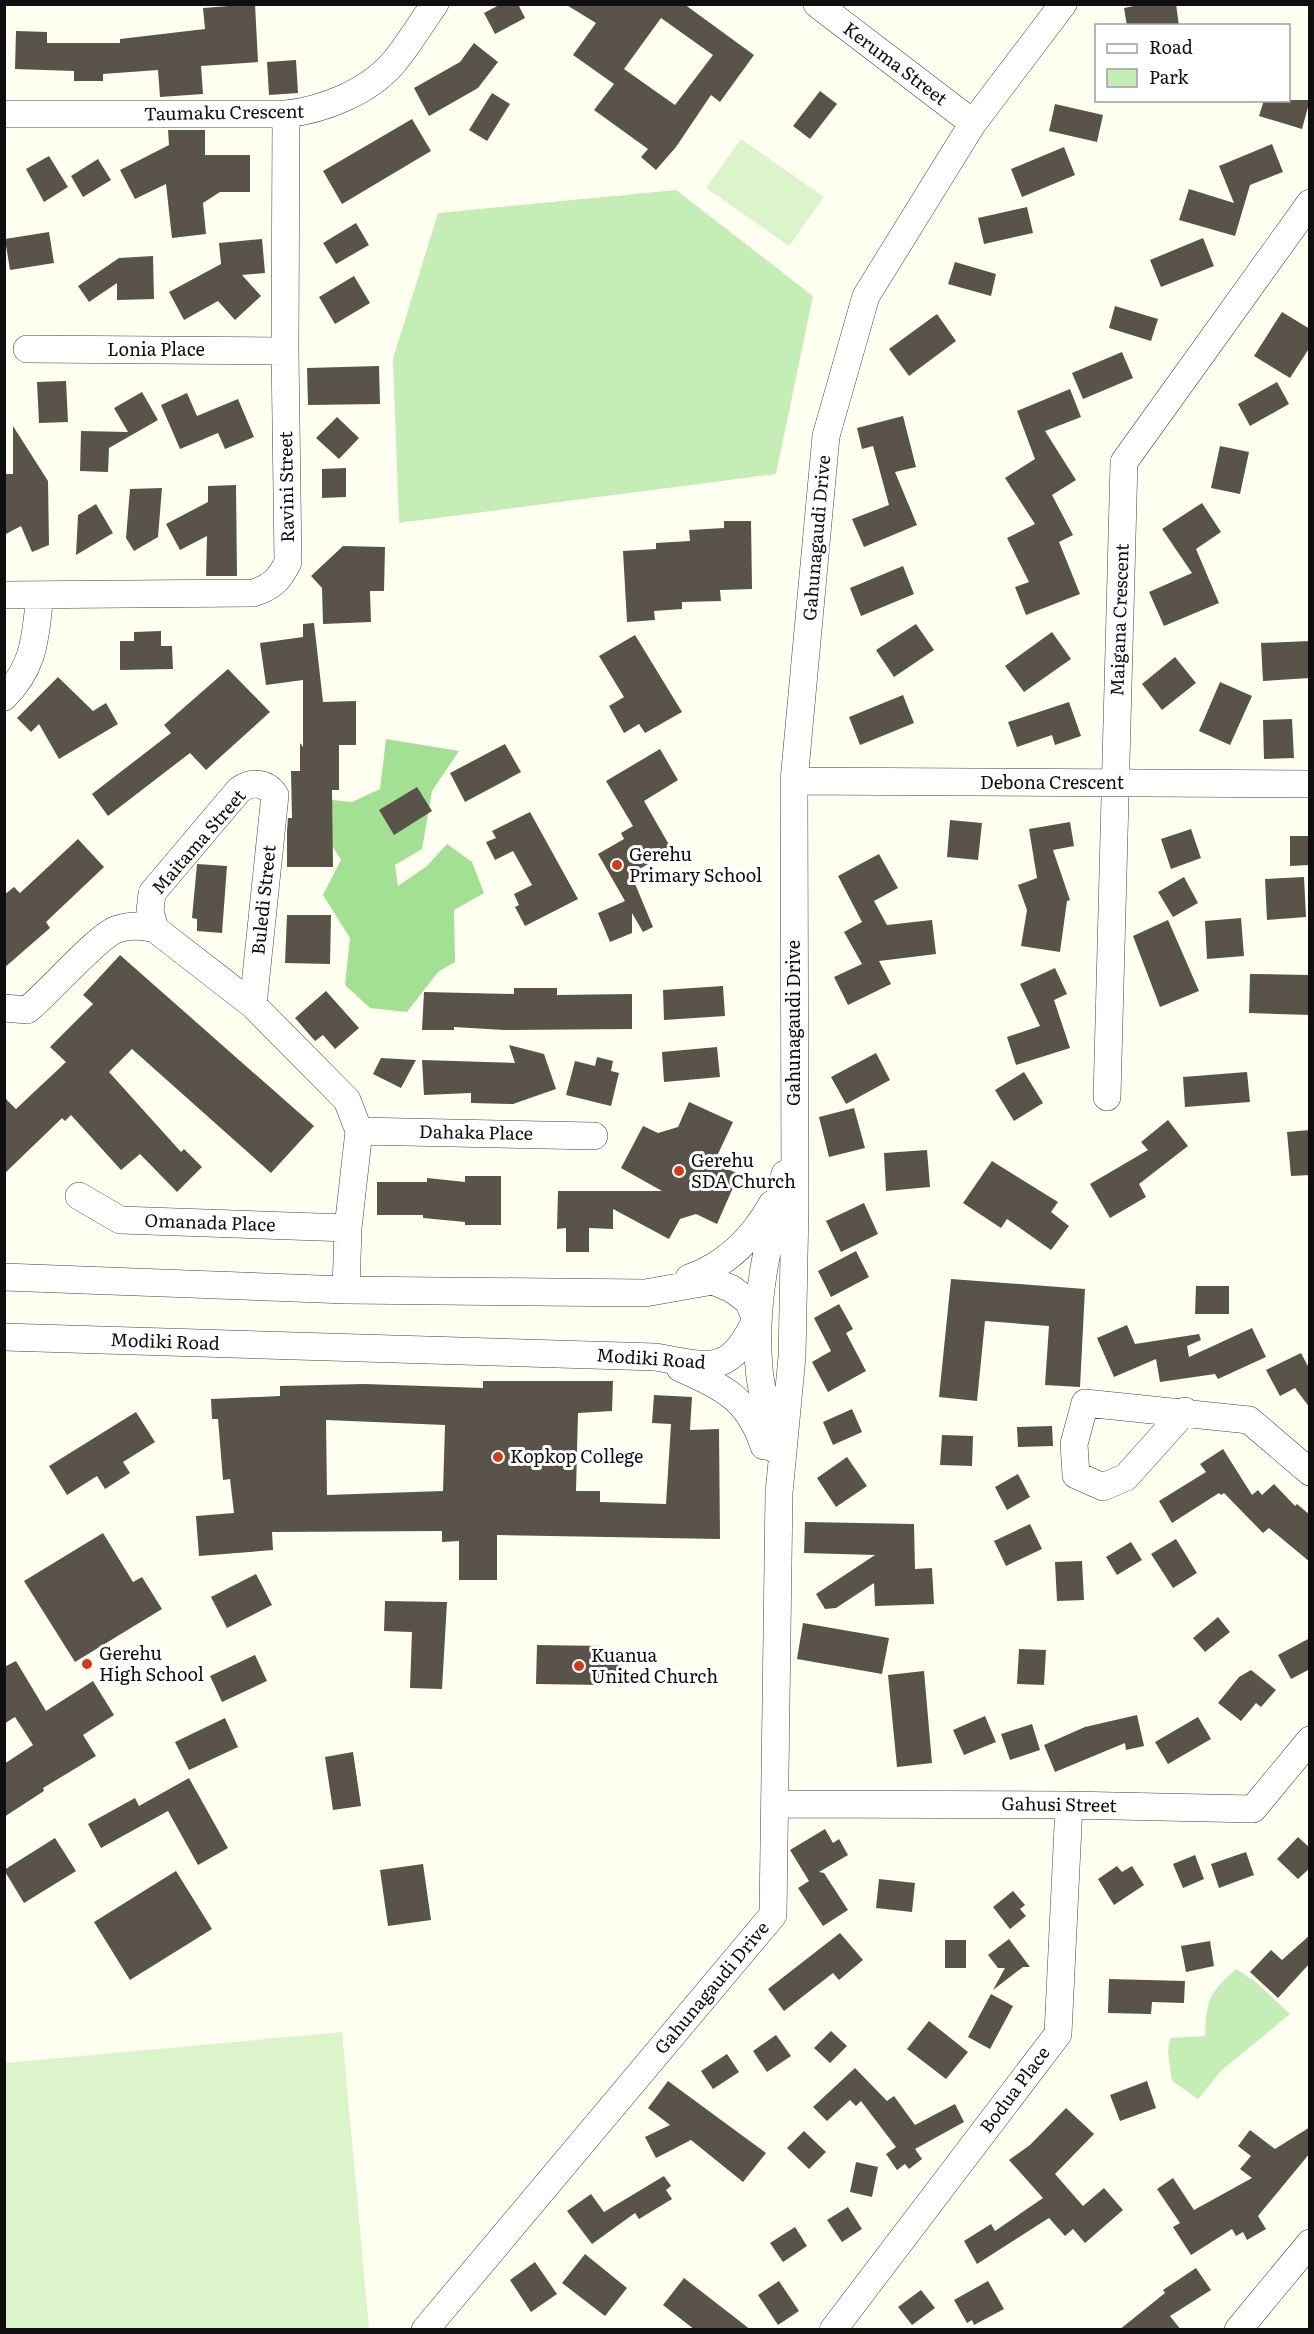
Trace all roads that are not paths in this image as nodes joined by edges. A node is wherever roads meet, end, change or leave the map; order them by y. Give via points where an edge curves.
1 (435, 4) edge
2 (817, 4) edge
3 (1063, 4) edge
4 (4, 114) edge
5 (286, 114) junction
6 (974, 123) junction
7 (1310, 203) edge
8 (27, 349) dead end
9 (285, 351) junction
10 (4, 595) edge
11 (40, 595) junction
12 (4, 697) edge
13 (794, 781) junction
14 (1115, 783) junction
15 (1310, 784) edge
16 (275, 795) joint
17 (155, 929) junction
18 (253, 1005) junction
19 (4, 1008) edge
20 (1107, 1097) dead end
21 (359, 1131) junction
22 (594, 1136) dead end
23 (794, 1138) junction
24 (79, 1196) dead end
25 (348, 1228) junction
26 (4, 1277) edge
27 (346, 1290) junction
28 (645, 1293) junction
29 (756, 1319) junction
30 (4, 1337) edge
31 (656, 1357) junction
32 (1185, 1411) dead end
33 (1310, 1472) edge
34 (779, 1493) junction
35 (1310, 1740) edge
36 (777, 1804) junction
37 (1069, 1805) junction
38 (1310, 2243) edge
39 (425, 2330) edge
40 (833, 2330) edge
41 (1238, 2330) edge

1 - 5 street, Taumaku Crescent via 393,64 365,85 313,111
2 - 6 street, Keruma Street
3 - 6 street, Gahunagaudi Drive
4 - 5 street, Taumaku Crescent
5 - 9 street, Ravini Street
6 - 13 street, Gahunagaudi Drive via 866,296 826,436
7 - 14 street, Maigana Crescent via 1124,462
8 - 9 street, Lonia Place
9 - 11 street, Ravini Street via 288,562 275,583 253,593
10 - 11 street, Ravini Street
11 - 12 street via 33,653 15,686
13 - 14 street, Debona Crescent
13 - 23 street, Gahunagaudi Drive
14 - 15 street, Debona Crescent
14 - 20 street, Maigana Crescent
16 - 17 street, Maitama Street via 259,784 239,790 152,893 150,911
16 - 18 street, Buledi Street
17 - 18 street
17 - 19 street via 116,929 27,1010
18 - 21 street via 347,1100
21 - 22 street, Dahaka Place
21 - 25 street
23 - 28 street via 775,1199 763,1221 739,1248 711,1270
23 - 29 street, Gahunagaudi Drive via 769,1240
23 - 34 street, Gahunagaudi Drive via 792,1357
24 - 25 street, Omanada Place via 120,1220
25 - 27 street
26 - 27 street
27 - 28 street
28 - 29 street via 713,1281 748,1301
29 - 31 street, Modiki Road via 745,1342 722,1363 696,1365
29 - 34 street, Gahunagaudi Drive via 759,1370
30 - 31 street, Modiki Road
31 - 34 street via 728,1390 756,1422
32 - 33 street via 1249,1420
34 - 36 street, Gahunagaudi Drive
35 - 37 street, Gahusi Street via 1253,1809
36 - 37 street, Gahusi Street
36 - 39 street, Gahunagaudi Drive via 773,1915
37 - 40 street, Bodua Place via 1058,2034
38 - 41 street

